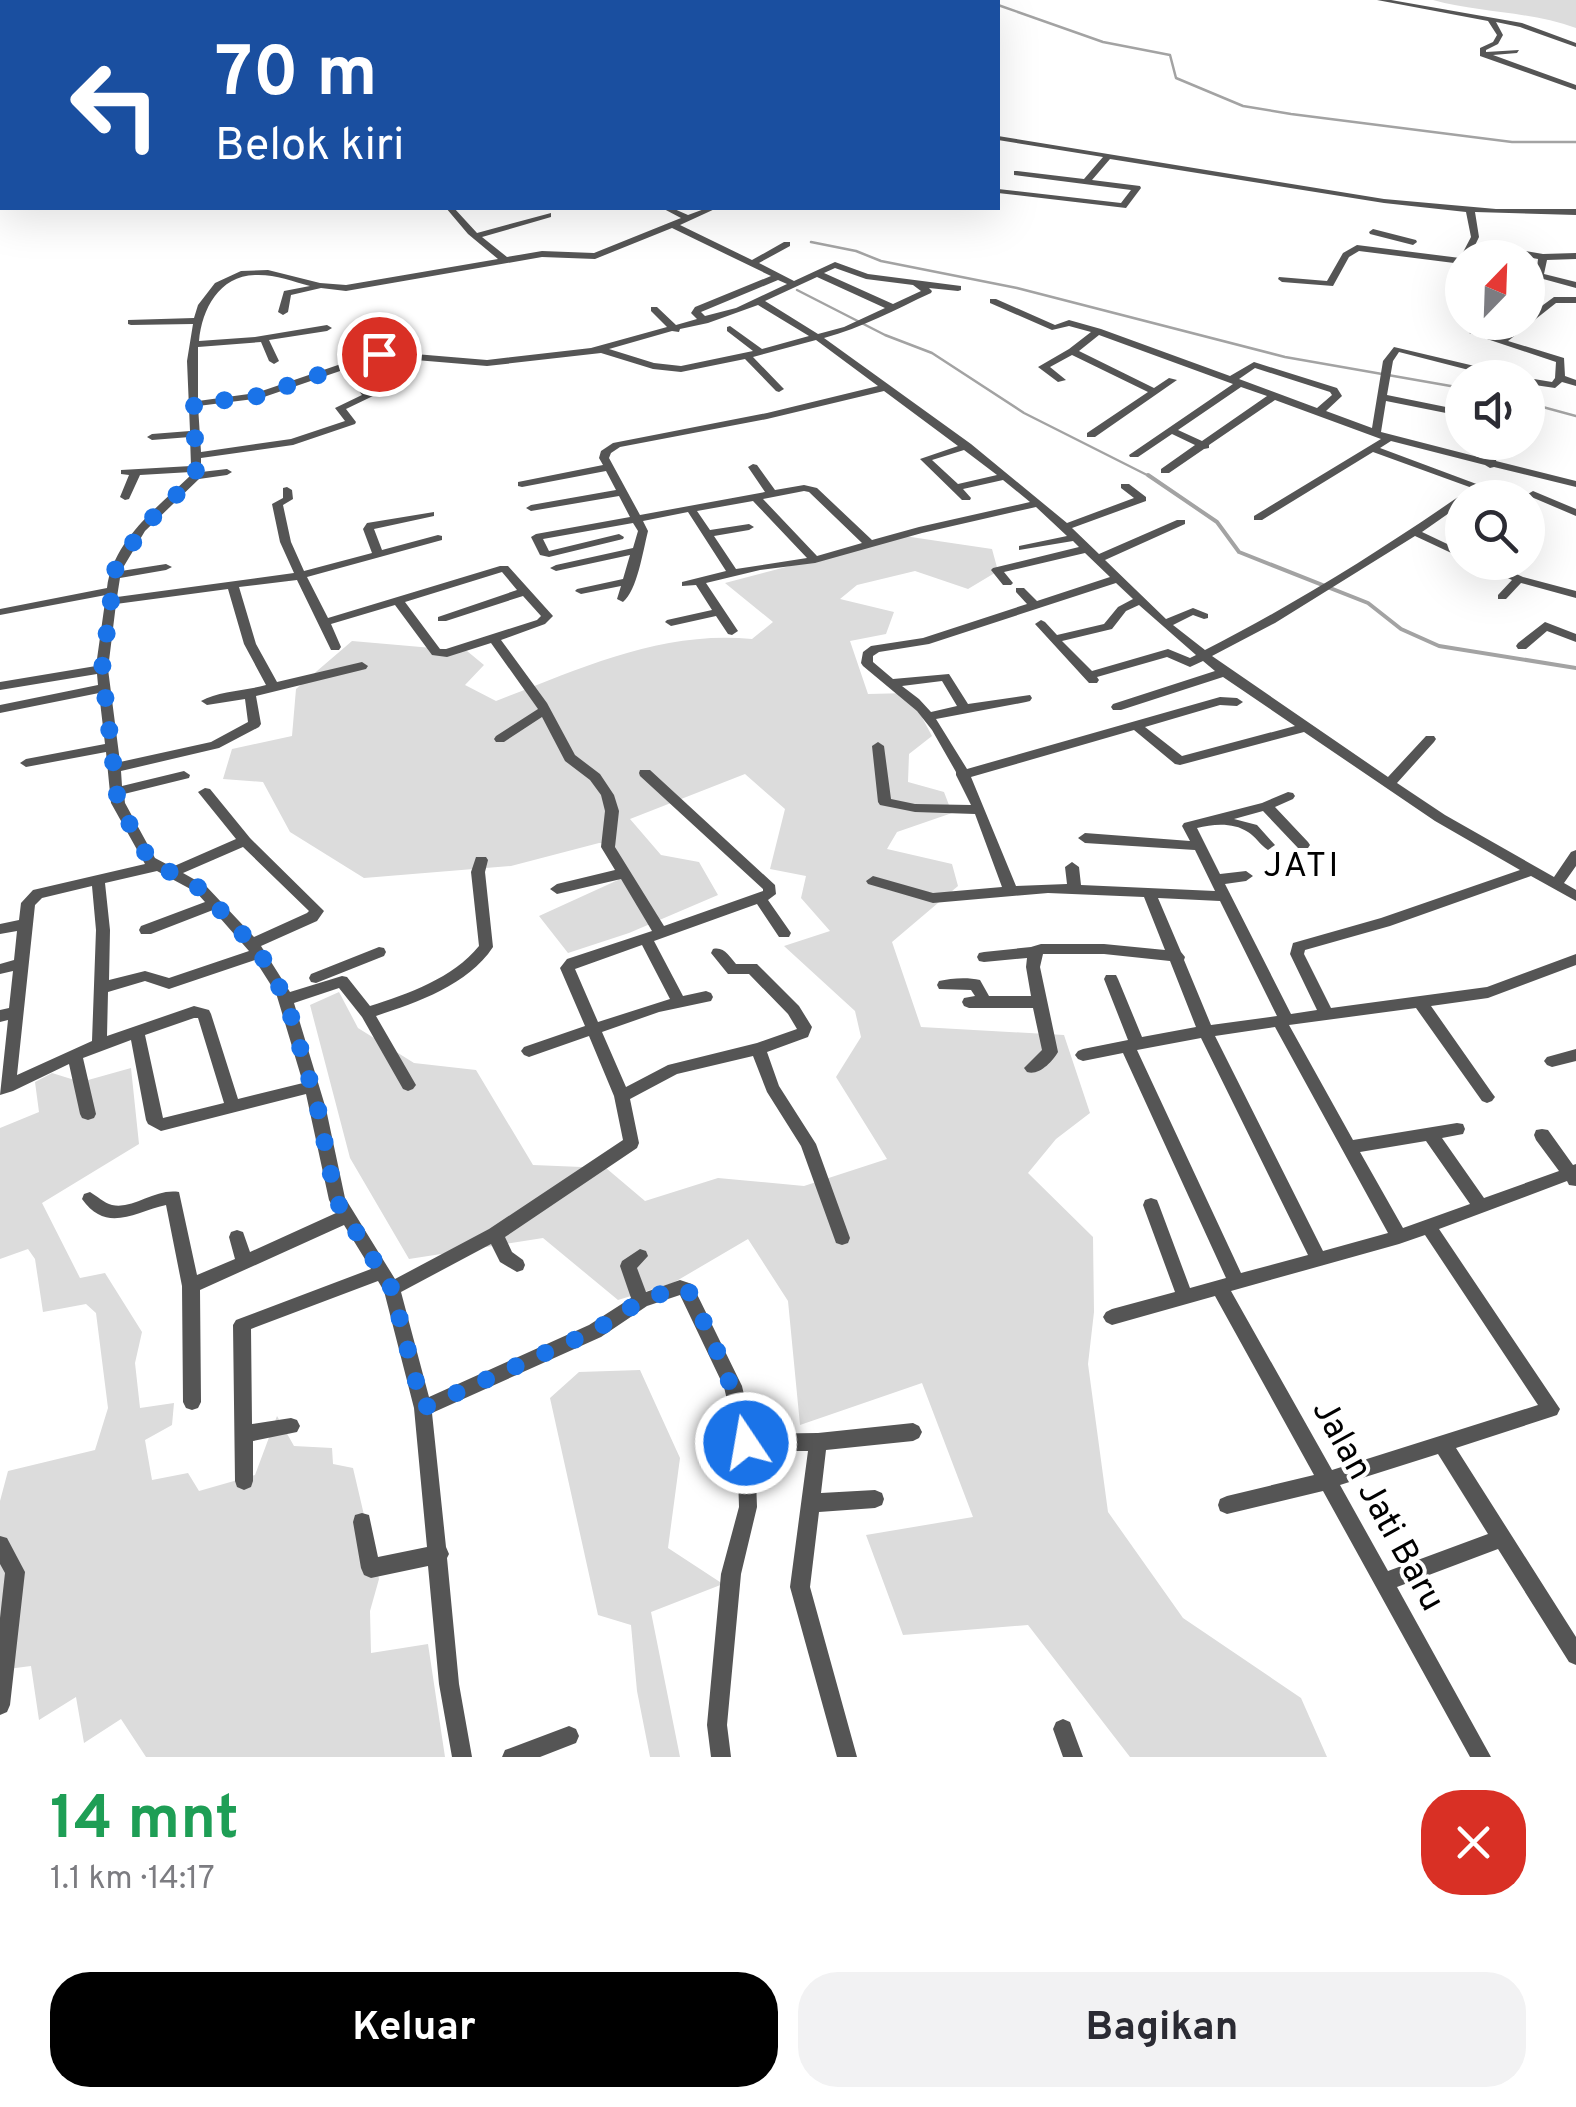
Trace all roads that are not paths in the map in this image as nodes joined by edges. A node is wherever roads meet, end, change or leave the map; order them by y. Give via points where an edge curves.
1 (1380, 0) edge
2 (1492, 20) junction
3 (1576, 45) edge
4 (1517, 51) dead end
5 (1483, 54) junction
6 (1576, 88) edge
7 (1096, 136) dead end
8 (1000, 138) edge
9 (1013, 140) junction
10 (1003, 147) dead end
11 (1084, 151) junction
12 (1109, 155) junction
13 (1192, 156) dead end
14 (1180, 167) junction
15 (1017, 174) dead end
16 (1051, 178) junction
17 (1086, 182) junction
18 (1000, 191) edge
19 (1040, 196) junction
20 (452, 210) edge
21 (671, 210) edge
22 (708, 210) edge
23 (1470, 210) junction
24 (1576, 212) edge
25 (548, 214) dead end
26 (689, 218) junction
27 (674, 226) junction
28 (1373, 232) dead end
29 (476, 236) junction
30 (1472, 240) edge
31 (787, 244) dead end
32 (1408, 253) junction
33 (1576, 256) edge
34 (1445, 257) edge
35 (1545, 257) edge
36 (506, 261) junction
37 (754, 262) junction
38 (818, 274) junction
39 (780, 276) junction
40 (1545, 277) edge
41 (1282, 279) dead end
42 (916, 284) junction
43 (1576, 284) edge
44 (796, 285) junction
45 (318, 286) junction
46 (958, 288) dead end
47 (1576, 300) edge
48 (993, 301) dead end
49 (760, 302) junction
50 (654, 308) dead end
51 (894, 308) junction
52 (283, 312) dead end
53 (198, 321) junction
54 (131, 322) dead end
55 (705, 322) junction
56 (327, 328) dead end
57 (676, 330) junction
58 (758, 330) dead end
59 (1098, 331) junction
60 (264, 338) junction
61 (818, 338) junction
62 (1498, 340) edge
63 (1502, 341) junction
64 (195, 344) junction
65 (595, 350) junction
66 (1072, 351) junction
67 (753, 354) junction
68 (274, 361) dead end
69 (1445, 361) edge
70 (346, 368) junction
71 (1560, 378) junction
72 (1060, 380) dead end
73 (1172, 380) dead end
74 (1236, 381) junction
75 (1576, 383) edge
76 (1545, 385) edge
77 (883, 388) junction
78 (779, 390) dead end
79 (1154, 392) junction
80 (1274, 396) junction
81 (1382, 396) junction
82 (194, 404) junction
83 (1445, 410) edge
84 (1318, 413) junction
85 (1172, 430) junction
86 (196, 433) junction
87 (1376, 434) junction
88 (1091, 435) dead end
89 (152, 436) dead end
90 (1389, 438) junction
91 (967, 446) junction
92 (1206, 446) junction
93 (1374, 449) junction
94 (1134, 456) dead end
95 (1491, 460) edge
96 (1490, 465) junction
97 (197, 467) junction
98 (610, 467) junction
99 (753, 467) dead end
100 (1165, 470) dead end
101 (1517, 471) junction
102 (227, 472) dead end
103 (1005, 476) junction
104 (1457, 480) edge
105 (1511, 480) edge
106 (522, 484) dead end
107 (1576, 484) edge
108 (1124, 486) dead end
109 (956, 488) junction
110 (287, 490) dead end
111 (624, 492) junction
112 (772, 494) junction
113 (125, 497) dead end
114 (756, 497) junction
115 (966, 498) dead end
116 (1545, 499) edge
117 (1038, 503) junction
118 (530, 508) dead end
119 (691, 509) junction
120 (1445, 512) edge
121 (1576, 513) edge
122 (430, 514) dead end
123 (639, 518) junction
124 (1258, 518) dead end
125 (1180, 522) dead end
126 (750, 527) dead end
127 (1071, 532) junction
128 (1414, 532) junction
129 (708, 534) junction
130 (619, 537) dead end
131 (438, 538) dead end
132 (871, 545) junction
133 (1445, 547) edge
134 (1023, 548) dead end
135 (637, 550) junction
136 (378, 554) junction
137 (1092, 554) junction
138 (815, 560) junction
139 (166, 567) dead end
140 (556, 568) dead end
141 (733, 573) junction
142 (298, 576) junction
143 (1116, 579) junction
144 (1519, 580) edge
145 (1524, 580) edge
146 (630, 581) junction
147 (1336, 582) joint
148 (1007, 583) dead end
149 (232, 586) junction
150 (113, 589) junction
151 (1020, 590) dead end
152 (525, 591) junction
153 (581, 591) dead end
154 (1576, 595) edge
155 (1502, 596) dead end
156 (623, 599) dead end
157 (1139, 601) junction
158 (399, 602) junction
159 (1035, 605) junction
160 (0, 612) edge
161 (717, 612) junction
162 (1204, 616) dead end
163 (442, 620) dead end
164 (326, 622) junction
165 (670, 622) dead end
166 (1040, 624) dead end
167 (1164, 624) junction
168 (732, 631) dead end
169 (494, 638) junction
170 (1576, 638) edge
171 (1054, 639) junction
172 (1522, 646) dead end
173 (335, 647) dead end
174 (1204, 656) junction
175 (362, 666) dead end
176 (102, 669) junction
177 (1224, 672) junction
178 (893, 683) junction
179 (0, 686) edge
180 (272, 687) junction
181 (104, 688) junction
182 (250, 694) junction
183 (1026, 698) dead end
184 (206, 702) dead end
185 (1237, 702) dead end
186 (1118, 707) dead end
187 (964, 708) junction
188 (0, 710) edge
189 (545, 710) junction
190 (929, 718) junction
191 (1138, 727) junction
192 (1302, 728) junction
193 (1430, 738) dead end
194 (500, 739) dead end
195 (878, 746) dead end
196 (110, 748) junction
197 (26, 763) dead end
198 (112, 768) junction
199 (645, 773) dead end
200 (962, 774) junction
201 (184, 775) dead end
202 (1388, 784) junction
203 (116, 792) junction
204 (205, 792) dead end
205 (1288, 796) dead end
206 (1266, 806) junction
207 (978, 810) junction
208 (1217, 819) junction
209 (1085, 838) dead end
210 (245, 841) junction
211 (1304, 845) dead end
212 (1198, 846) junction
213 (1268, 846) dead end
214 (1576, 855) edge
215 (482, 860) dead end
216 (1072, 868) dead end
217 (163, 870) junction
218 (1530, 871) junction
219 (624, 873) junction
220 (1246, 876) dead end
221 (1215, 880) junction
222 (98, 881) junction
223 (873, 881) dead end
224 (1556, 885) junction
225 (558, 889) dead end
226 (1075, 889) junction
227 (1011, 891) junction
228 (1150, 895) junction
229 (1223, 896) junction
230 (1576, 896) edge
231 (760, 898) junction
232 (214, 904) junction
233 (24, 924) junction
234 (0, 929) edge
235 (146, 930) dead end
236 (784, 934) dead end
237 (654, 936) junction
238 (256, 949) junction
239 (378, 952) dead end
240 (1035, 952) junction
241 (718, 953) dead end
242 (984, 957) dead end
243 (1178, 958) junction
244 (21, 964) junction
245 (1572, 966) edge
246 (0, 969) edge
247 (1111, 979) dead end
248 (944, 985) dead end
249 (102, 988) junction
250 (285, 996) junction
251 (706, 997) dead end
252 (679, 1002) junction
253 (1039, 1002) junction
254 (1420, 1002) junction
255 (366, 1013) junction
256 (8, 1014) edge
257 (1327, 1015) junction
258 (1283, 1021) junction
259 (594, 1029) junction
260 (137, 1032) junction
261 (1206, 1032) junction
262 (99, 1044) junction
263 (1133, 1045) junction
264 (758, 1049) junction
265 (529, 1050) dead end
266 (74, 1054) junction
267 (1083, 1055) dead end
268 (1576, 1056) edge
269 (1552, 1061) dead end
270 (1032, 1068) dead end
271 (408, 1085) dead end
272 (311, 1087) junction
273 (4, 1088) edge
274 (622, 1096) junction
275 (1487, 1097) dead end
276 (233, 1107) junction
277 (88, 1114) dead end
278 (1456, 1129) dead end
279 (1430, 1135) junction
280 (1542, 1135) dead end
281 (1350, 1147) junction
282 (1574, 1176) edge
283 (90, 1199) dead end
284 (1151, 1205) dead end
285 (1480, 1205) junction
286 (346, 1217) junction
287 (1428, 1226) junction
288 (495, 1234) junction
289 (237, 1237) dead end
290 (1398, 1237) junction
291 (842, 1238) dead end
292 (640, 1256) dead end
293 (1318, 1259) junction
294 (244, 1262) junction
295 (516, 1265) dead end
296 (380, 1273) junction
297 (1228, 1283) junction
298 (191, 1286) junction
299 (392, 1289) junction
300 (1184, 1294) junction
301 (641, 1301) junction
302 (1112, 1317) dead end
303 (192, 1402) dead end
304 (423, 1408) junction
305 (291, 1426) dead end
306 (914, 1432) dead end
307 (243, 1434) junction
308 (818, 1442) junction
309 (746, 1443) junction
310 (1442, 1443) junction
311 (1326, 1481) junction
312 (244, 1482) dead end
313 (875, 1499) dead end
314 (810, 1503) junction
315 (1227, 1505) dead end
316 (362, 1522) dead end
317 (1502, 1538) junction
318 (0, 1545) edge
319 (439, 1554) junction
320 (1383, 1582) junction
321 (1576, 1655) edge
322 (0, 1705) edge
323 (1063, 1729) dead end
324 (569, 1736) dead end
325 (462, 1757) edge
326 (512, 1757) edge
327 (722, 1757) edge
328 (847, 1757) edge
329 (1073, 1757) edge
330 (1481, 1757) edge

1 - 2 street
2 - 3 street
2 - 5 street via 1500,35
4 - 5 street
5 - 6 street
7 - 11 street
8 - 9 street
9 - 10 street
9 - 11 street
11 - 12 street
12 - 14 street
12 - 17 street
13 - 14 street
14 - 23 street
15 - 16 street
16 - 17 street
16 - 19 street
17 - 19 street via 1138,189 1123,206
18 - 19 street
20 - 29 street
21 - 26 street
22 - 26 street
23 - 24 street
23 - 30 street
25 - 29 street
26 - 27 street
27 - 36 street via 595,256
27 - 37 street
28 - 32 street via 1414,240
29 - 36 street
31 - 37 street
32 - 34 street
32 - 41 street via 1357,248 1330,284
33 - 35 street
36 - 45 street via 366,286
37 - 39 street
38 - 42 street via 842,266
38 - 44 street
38 - 51 street
39 - 44 street
39 - 55 street via 698,309
40 - 43 street
42 - 46 street
42 - 51 street via 928,293
44 - 49 street
45 - 52 street via 287,293
45 - 53 street via 286,274 238,275 208,294
47 - 63 street via 1559,298
48 - 59 street via 1055,328 1069,323
49 - 55 street
49 - 61 street
50 - 57 street
51 - 61 street
53 - 54 street
53 - 64 street
55 - 57 street
56 - 60 street
57 - 65 street
58 - 67 street via 734,332
59 - 66 street
59 - 74 street
60 - 64 street
60 - 68 street
61 - 67 street
61 - 77 street
62 - 63 street
63 - 71 street via 1560,358
64 - 82 street
65 - 67 street via 666,368
65 - 70 street via 487,363 379,354
66 - 72 street via 1043,367
66 - 79 street
67 - 78 street
69 - 81 street via 1397,350 1388,361
70 - 82 street via 258,396
70 - 97 street via 368,396 340,408 350,422
71 - 75 street
71 - 76 street
73 - 79 street
74 - 80 street
74 - 84 street via 1258,365 1334,390 1338,396
74 - 85 street
77 - 91 street
77 - 98 street via 618,444 604,455
79 - 88 street
80 - 84 street
80 - 92 street
81 - 83 street
81 - 87 street
82 - 86 street
84 - 87 street
85 - 92 street
85 - 94 street
86 - 89 street
86 - 97 street
87 - 90 street
90 - 93 street
90 - 96 street
91 - 103 street
91 - 109 street via 925,459
92 - 100 street
93 - 104 street
93 - 124 street
95 - 96 street
96 - 101 street
97 - 102 street
97 - 113 street via 130,472
97 - 150 street via 118,561
98 - 106 street
98 - 111 street
99 - 112 street
101 - 105 street
101 - 107 street
103 - 109 street
103 - 117 street
108 - 127 street via 1142,500
109 - 115 street
110 - 142 street via 288,500 277,503 278,515
111 - 118 street
111 - 123 street
112 - 114 street
112 - 132 street via 813,490
114 - 119 street
114 - 138 street
116 - 121 street
117 - 127 street
117 - 132 street
119 - 123 street
119 - 129 street
120 - 128 street
122 - 136 street via 372,524
123 - 130 street via 536,538 549,554
123 - 135 street
125 - 137 street
126 - 129 street
127 - 134 street
127 - 137 street
128 - 133 street
128 - 147 street
129 - 141 street
131 - 136 street
132 - 138 street
135 - 140 street
135 - 146 street
136 - 142 street
137 - 143 street
137 - 148 street via 997,570
138 - 141 street
139 - 150 street
141 - 161 street via 692,583
142 - 149 street
142 - 164 street
143 - 157 street
143 - 159 street
144 - 155 street
145 - 154 street
146 - 153 street
146 - 156 street
147 - 174 street
149 - 150 street
149 - 180 street
150 - 160 street
150 - 176 street
151 - 159 street
152 - 158 street via 500,568
152 - 163 street
152 - 169 street via 546,618
157 - 167 street
157 - 171 street via 1108,626
158 - 164 street
158 - 169 street via 436,652
159 - 178 street via 870,652 867,663
161 - 165 street
161 - 168 street
162 - 167 street via 1193,611
164 - 173 street
166 - 171 street
167 - 174 street
169 - 189 street
170 - 172 street via 1544,626
171 - 174 street via 1093,680 1168,653 1188,664
174 - 177 street
175 - 180 street
176 - 179 street
176 - 181 street
177 - 186 street
177 - 192 street
178 - 187 street via 945,677
178 - 190 street
180 - 182 street
181 - 188 street
181 - 196 street
182 - 184 street
182 - 198 street via 256,722 246,731 198,750
183 - 187 street
185 - 191 street via 1220,701
187 - 190 street
189 - 194 street
189 - 219 street via 570,758 607,795 608,848
190 - 200 street
191 - 192 street via 1180,762
191 - 200 street
192 - 202 street
193 - 202 street
195 - 207 street via 885,802
196 - 197 street
196 - 198 street
198 - 203 street
199 - 231 street via 763,880 770,891
200 - 207 street
201 - 203 street
202 - 218 street
203 - 217 street via 127,825
204 - 210 street
205 - 206 street
206 - 208 street
206 - 211 street
207 - 227 street
208 - 212 street via 1190,824
208 - 213 street via 1252,828
209 - 212 street
210 - 217 street
210 - 238 street via 317,911
212 - 221 street
214 - 224 street
215 - 255 street via 486,947 425,992
216 - 226 street
217 - 222 street
217 - 232 street via 201,889
218 - 224 street
218 - 257 street via 1298,948
219 - 225 street
219 - 237 street
220 - 221 street
221 - 229 street
222 - 233 street via 38,894 28,903
222 - 249 street
223 - 227 street via 939,898
224 - 230 street
226 - 227 street
226 - 228 street
228 - 229 street
228 - 243 street
229 - 258 street
231 - 236 street
231 - 237 street
232 - 235 street
232 - 238 street
233 - 234 street
233 - 244 street
237 - 252 street
237 - 259 street via 566,968
238 - 249 street via 170,984 149,976
238 - 250 street
239 - 250 street
240 - 242 street
240 - 243 street via 1074,947
240 - 253 street
241 - 264 street via 733,970 752,968 791,1003 805,1027 804,1033
243 - 261 street
244 - 246 street
244 - 256 street
245 - 254 street via 1488,992
247 - 263 street, Jalan Jati Baru
248 - 253 street via 975,984 977,1002
249 - 262 street
250 - 255 street via 342,981
250 - 272 street
251 - 252 street
252 - 259 street
253 - 270 street via 1050,1052
254 - 257 street
254 - 275 street
255 - 271 street
256 - 273 street
257 - 258 street
258 - 261 street
258 - 281 street
259 - 265 street
259 - 274 street
260 - 262 street
260 - 276 street via 204,1014
260 - 276 street via 156,1124
261 - 263 street
261 - 293 street
262 - 266 street
263 - 267 street
263 - 297 street, Jalan Jati Baru
264 - 274 street via 674,1069
264 - 291 street via 772,1088 808,1144
266 - 273 street
266 - 277 street
268 - 269 street
272 - 276 street
272 - 286 street
274 - 288 street via 632,1135 625,1150
278 - 279 street
279 - 281 street
279 - 285 street
280 - 282 street
281 - 290 street
282 - 285 street
283 - 298 street via 113,1215 172,1196
284 - 300 street
285 - 287 street
286 - 294 street
286 - 296 street
287 - 290 street
287 - 310 street via 1553,1406
288 - 295 street
288 - 299 street
289 - 294 street
290 - 293 street
292 - 301 street via 628,1266
293 - 297 street
294 - 298 street
296 - 299 street
296 - 307 street via 242,1325
297 - 300 street
297 - 311 street, Jalan Jati Baru
298 - 303 street
299 - 304 street
300 - 302 street
301 - 304 street via 594,1331
301 - 309 street via 688,1290 733,1386
304 - 319 street
305 - 307 street
306 - 308 street
307 - 312 street
308 - 309 street
308 - 314 street
309 - 327 street via 748,1508 731,1574 717,1725
310 - 311 street
310 - 317 street
311 - 315 street
311 - 320 street, Jalan Jati Baru
313 - 314 street
314 - 328 street via 800,1587
316 - 319 street via 371,1568
317 - 320 street
317 - 321 street
318 - 322 street via 14,1572
319 - 325 street
320 - 330 street, Jalan Jati Baru
323 - 329 street
324 - 326 street

